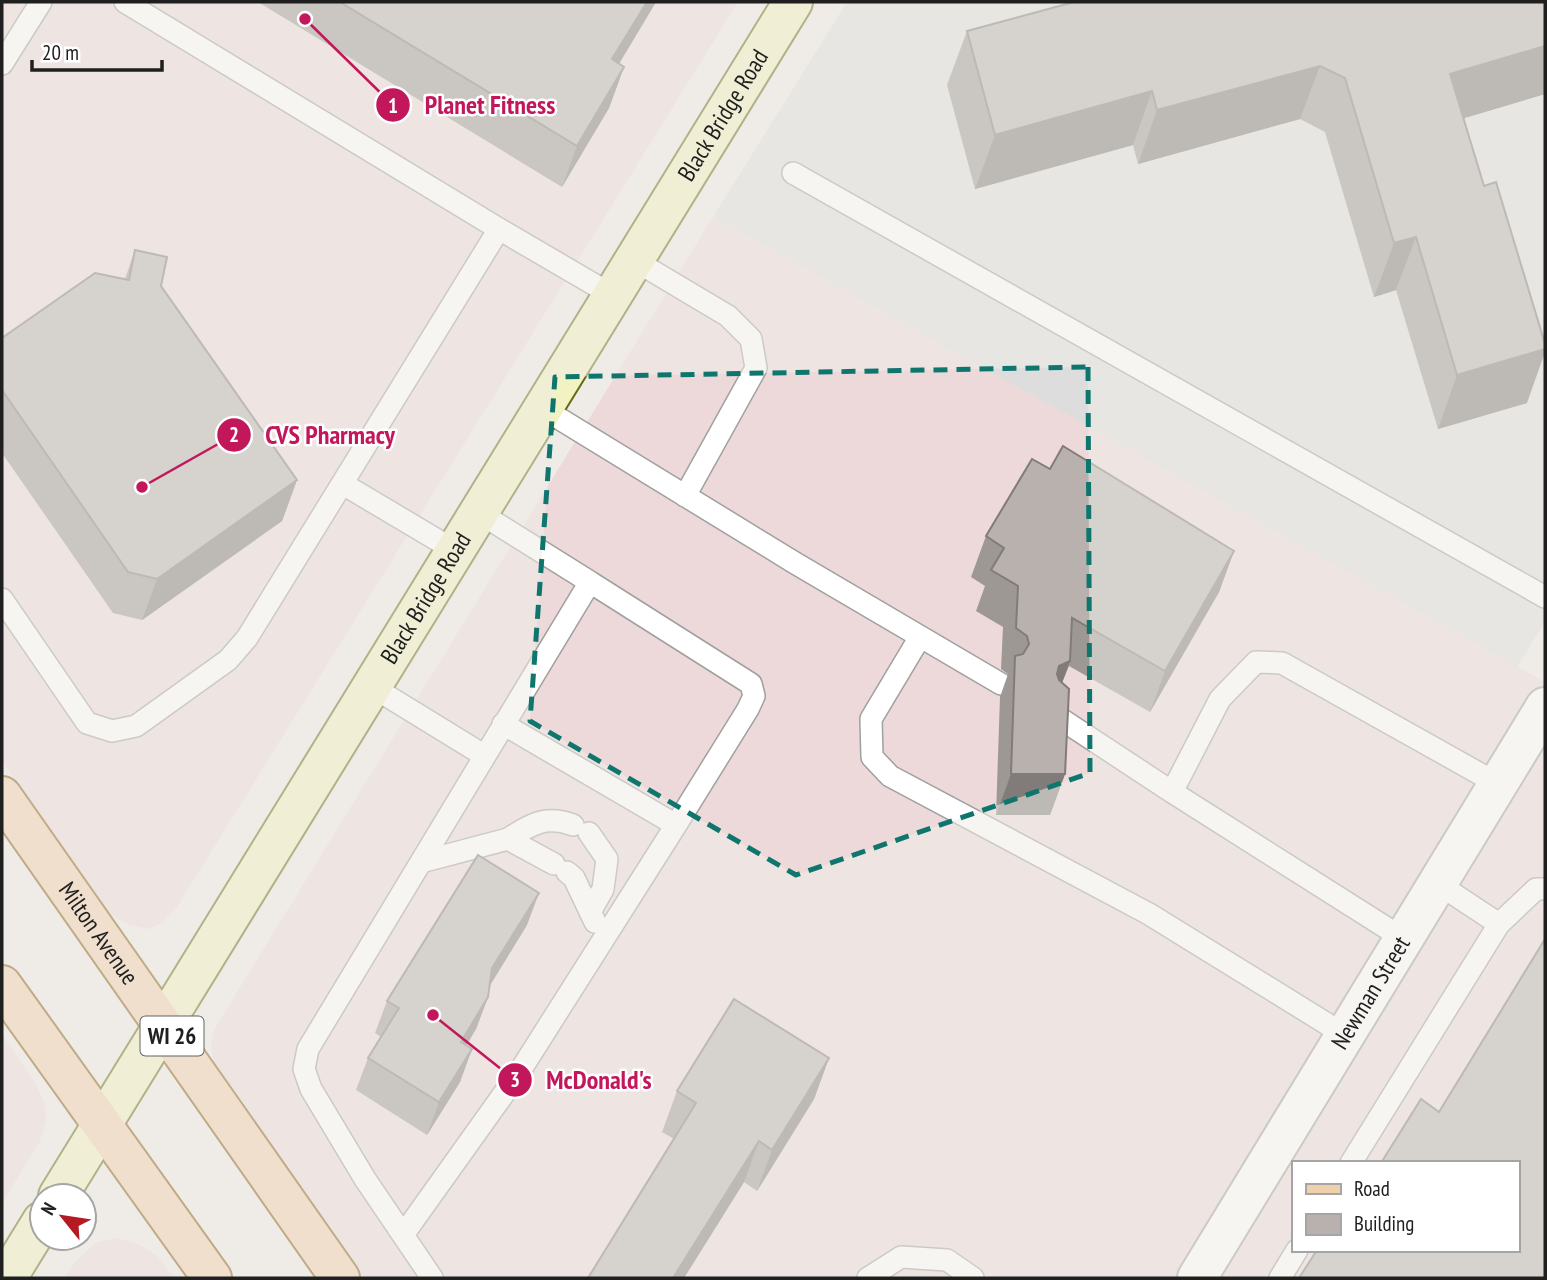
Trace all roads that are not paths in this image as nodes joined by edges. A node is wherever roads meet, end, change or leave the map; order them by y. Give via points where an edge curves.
1 (41, 2) edge
2 (125, 2) edge
3 (793, 2) edge
4 (2, 64) edge
5 (793, 173) dead end
6 (499, 229) junction
7 (634, 260) junction
8 (612, 295) junction
9 (542, 408) junction
10 (343, 484) junction
11 (685, 496) junction
12 (478, 512) junction
13 (454, 550) junction
14 (590, 582) junction
15 (1545, 597) edge
16 (2, 599) edge
17 (920, 637) junction
18 (1001, 684) dead end
19 (371, 686) junction
20 (1545, 707) edge
21 (1055, 715) edge
22 (503, 724) junction
23 (485, 756) junction
24 (1498, 784) junction
25 (1172, 792) junction
26 (2, 796) edge
27 (676, 825) junction
28 (508, 839) junction
29 (421, 862) junction
30 (1437, 883) junction
31 (1545, 889) edge
32 (590, 912) junction
33 (1499, 924) junction
34 (604, 939) junction
35 (1404, 939) junction
36 (2, 985) edge
37 (163, 1022) junction
38 (1345, 1035) junction
39 (100, 1126) junction
40 (1352, 1161) edge
41 (66, 1182) edge
42 (402, 1235) junction
43 (28, 1244) edge
44 (1296, 1252) edge
45 (7, 1278) edge
46 (212, 1278) edge
47 (340, 1278) edge
48 (432, 1278) edge
49 (868, 1278) edge
50 (973, 1278) edge
51 (1197, 1278) edge
52 (1280, 1278) edge

1 - 4 lane
2 - 6 lane
3 - 7 street, Black Bridge Road
5 - 15 lane
6 - 8 lane
6 - 10 lane
7 - 8 street, Black Bridge Road
7 - 11 lane via 728,316 751,339 756,368
8 - 9 street, Black Bridge Road
9 - 11 lane
9 - 12 street, Black Bridge Road
10 - 13 lane
10 - 16 lane via 247,638 228,660 136,726 111,731 87,723
11 - 17 lane
12 - 13 street, Black Bridge Road
12 - 14 lane
13 - 19 street, Black Bridge Road
14 - 22 lane
14 - 27 lane via 751,684 754,696 748,709
17 - 18 lane
17 - 38 lane via 871,719 872,757 890,776 1149,914
19 - 23 lane
19 - 37 street, Black Bridge Road
20 - 24 street, Newman Street
21 - 25 lane
22 - 23 lane
22 - 27 lane
23 - 29 lane
24 - 25 lane via 1282,663 1256,662 1220,699
24 - 30 street, Newman Street
25 - 35 lane
26 - 37 main road, Milton Avenue / WI 26
27 - 34 lane
28 - 29 lane
28 - 32 lane via 574,878
28 - 32 lane via 536,821 559,820 581,829 607,859 603,889
29 - 42 lane via 307,1049 304,1069 311,1089
30 - 33 lane
30 - 35 street, Newman Street
31 - 33 lane via 1535,889
32 - 34 lane
33 - 40 lane
34 - 42 lane via 520,1071
35 - 38 street, Newman Street
36 - 39 main road
37 - 39 street, Black Bridge Road
37 - 47 main road, Milton Avenue / WI 26
38 - 51 street, Newman Street
39 - 41 street, Black Bridge Road
39 - 46 main road
42 - 48 lane
43 - 45 street
44 - 52 lane
49 - 50 lane via 901,1257 947,1261

